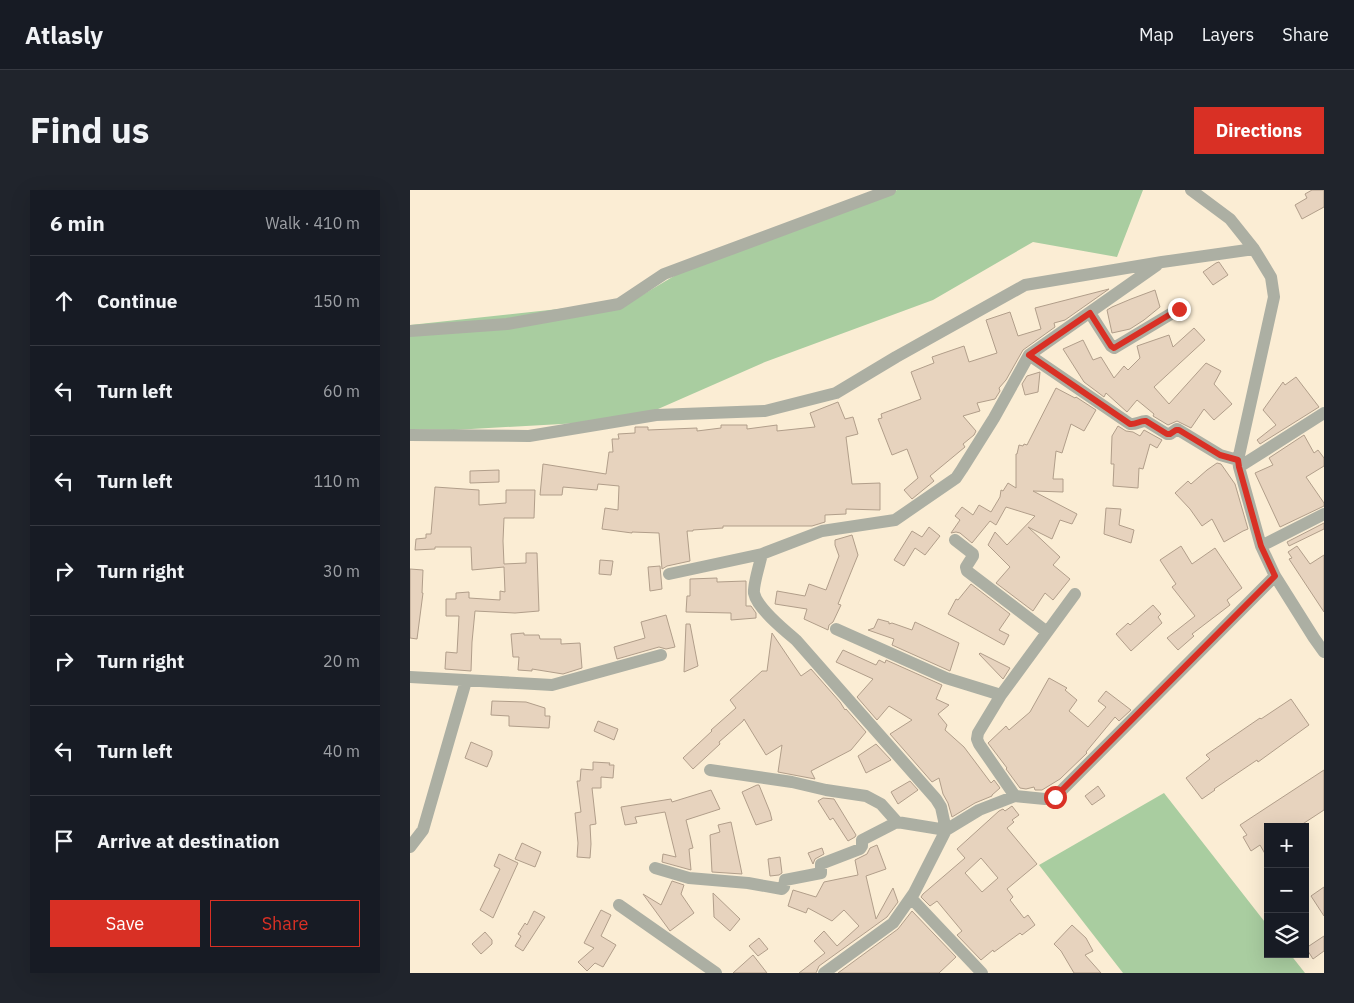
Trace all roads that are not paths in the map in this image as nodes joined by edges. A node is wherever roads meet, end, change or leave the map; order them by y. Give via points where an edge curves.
1 (890, 190) edge
2 (1191, 190) edge
3 (1254, 249) junction
4 (1162, 262) junction
5 (1179, 309) dead end
6 (1090, 313) junction
7 (410, 331) edge
8 (1029, 355) junction
9 (1324, 413) edge
10 (410, 435) edge
11 (1238, 464) junction
12 (1324, 514) edge
13 (954, 540) dead end
14 (1261, 546) junction
15 (762, 554) junction
16 (669, 574) dead end
17 (1275, 576) junction
18 (1075, 594) dead end
19 (836, 629) dead end
20 (1047, 632) junction
21 (1319, 635) edge
22 (1324, 652) edge
23 (660, 655) dead end
24 (410, 677) edge
25 (466, 681) junction
26 (1001, 695) junction
27 (710, 770) dead end
28 (1015, 796) junction
29 (897, 822) junction
30 (946, 830) junction
31 (410, 847) edge
32 (655, 868) dead end
33 (910, 898) junction
34 (619, 905) dead end
35 (716, 973) edge
36 (824, 973) edge
37 (982, 973) edge

1 - 7 street via 664,274 619,304 507,324
2 - 3 street via 1230,219
3 - 4 street
3 - 11 street via 1271,277 1274,297
4 - 6 street
4 - 10 street via 1025,286 836,393 765,411 656,415 529,436
5 - 6 street via 1114,348
6 - 8 street
8 - 11 street via 1130,424 1146,421 1167,434 1179,430
8 - 15 street via 962,470 948,484 895,520 822,532
9 - 11 street
11 - 14 street
12 - 14 street
13 - 20 street via 973,554 967,571
14 - 17 street
15 - 16 street
15 - 30 street via 754,592 756,599 936,799
17 - 21 street
17 - 28 street via 1055,797
18 - 20 street
19 - 26 street via 946,678
20 - 26 street
21 - 22 street
23 - 25 street via 552,685
24 - 25 street
25 - 31 street via 423,830
26 - 28 street via 976,739
27 - 29 street via 866,796 881,804
28 - 30 street via 979,810
29 - 30 street
29 - 32 street via 862,840 860,848 821,864 821,873 785,880 782,889 689,878
30 - 33 street
33 - 36 street via 893,923
33 - 37 street
34 - 35 street

